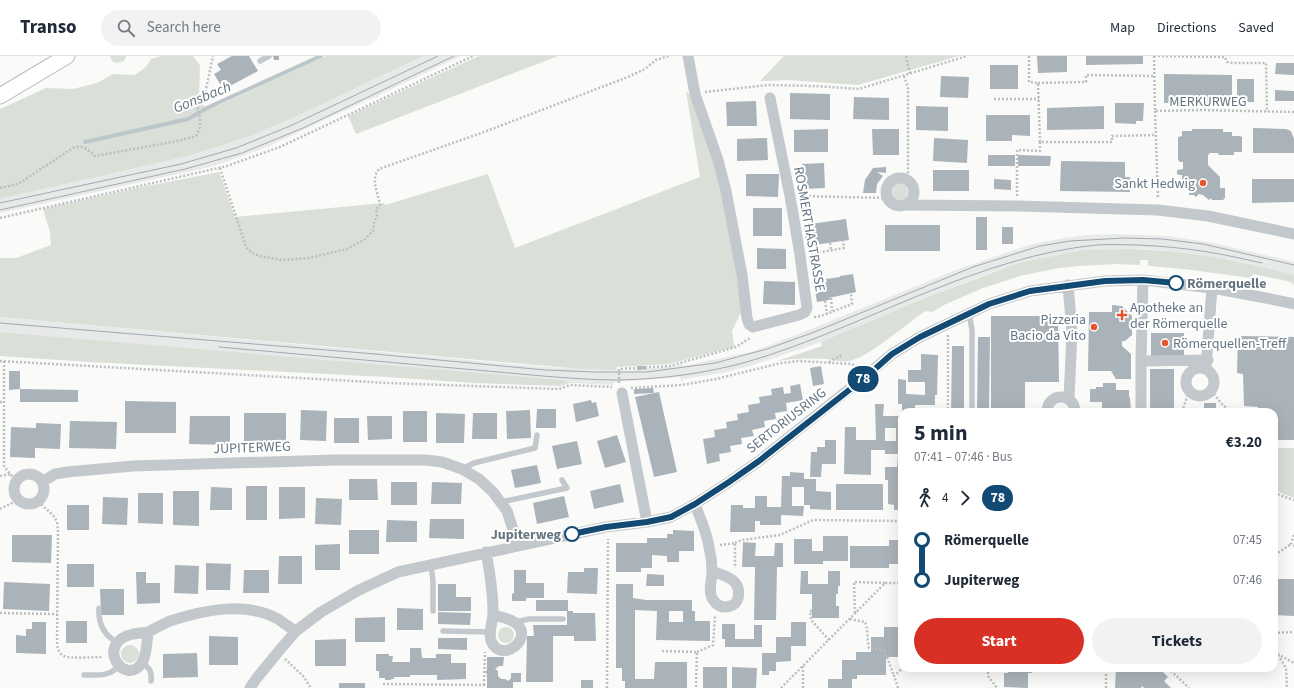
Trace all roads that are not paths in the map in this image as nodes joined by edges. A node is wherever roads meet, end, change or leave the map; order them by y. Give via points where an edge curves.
1 (67, 56) edge
2 (269, 56) edge
3 (688, 56) edge
4 (260, 61) dead end
5 (0, 96) edge
6 (770, 98) dead end
7 (906, 205) junction
8 (1294, 234) edge
9 (1143, 280) junction
10 (1068, 285) junction
11 (1212, 288) junction
12 (1294, 304) edge
13 (969, 314) junction
14 (1141, 361) junction
15 (1207, 365) junction
16 (625, 390) road end
17 (1069, 399) junction
18 (972, 408) edge
19 (1048, 408) edge
20 (1074, 408) edge
21 (1141, 408) edge
22 (537, 435) dead end
23 (462, 469) junction
24 (562, 480) dead end
25 (42, 482) junction
26 (501, 502) junction
27 (695, 504) junction
28 (647, 522) junction
29 (518, 545) junction
30 (486, 552) junction
31 (431, 565) junction
32 (712, 570) junction
33 (99, 608) dead end
34 (434, 611) dead end
35 (493, 615) junction
36 (563, 619) dead end
37 (514, 622) junction
38 (443, 631) dead end
39 (148, 632) junction
40 (296, 632) junction
41 (491, 636) junction
42 (118, 643) junction
43 (117, 661) junction
44 (142, 662) junction
45 (84, 675) dead end
46 (152, 681) dead end
47 (250, 688) edge

1 - 5 main road
2 - 4 lane
3 - 6 street, ROSMERTHASTRASSE via 695,94 726,191 741,268 747,318 754,331 805,312 807,308 790,196
7 - 7 street via 892,205 886,198 886,188 891,181 899,178 908,180 913,187 914,195
7 - 8 street via 1158,210 1208,216
9 - 10 street, SERTORIUSRING
9 - 11 street, SERTORIUSRING
9 - 14 street
10 - 13 street, SERTORIUSRING via 1030,291 989,304
10 - 17 street via 1072,332
11 - 12 street, SERTORIUSRING
11 - 15 street
13 - 18 lane via 972,330
13 - 27 street, SERTORIUSRING via 920,337 892,354 759,461
14 - 15 street
14 - 21 street
15 - 15 street via 1189,374 1186,382 1189,391 1196,396 1208,394 1213,387 1213,379
16 - 28 street
17 - 19 street via 1055,398
17 - 20 street
22 - 23 lane via 535,448 474,463
23 - 25 street, JUPITERWEG via 426,460 133,466 55,474
23 - 26 street, JUPITERWEG via 479,479
24 - 26 lane via 567,488
25 - 25 street via 44,492 39,501 29,504 17,497 14,478 30,475
26 - 29 street, JUPITERWEG
27 - 28 street, SERTORIUSRING via 671,517
27 - 32 street via 709,546
28 - 29 street, SERTORIUSRING via 606,527
29 - 30 street, SERTORIUSRING
30 - 31 street, SERTORIUSRING
30 - 35 street via 492,581
31 - 34 lane
31 - 40 street, SERTORIUSRING via 398,572 359,590 321,612
32 - 32 street via 712,597 721,607 727,608 737,602 739,593 734,581
33 - 42 lane via 101,626 112,640
35 - 37 street
35 - 41 street
36 - 37 lane via 529,619
37 - 41 street via 520,630 520,640 509,650 494,646
38 - 41 lane
39 - 40 street via 169,622 197,614 233,609 261,613 277,619
39 - 42 street via 131,634
39 - 44 street
40 - 47 street, SERTORIUSRING
42 - 43 street via 113,651
43 - 44 street via 122,668 129,670 136,669
43 - 45 lane via 115,670 106,675
44 - 46 lane via 152,672

